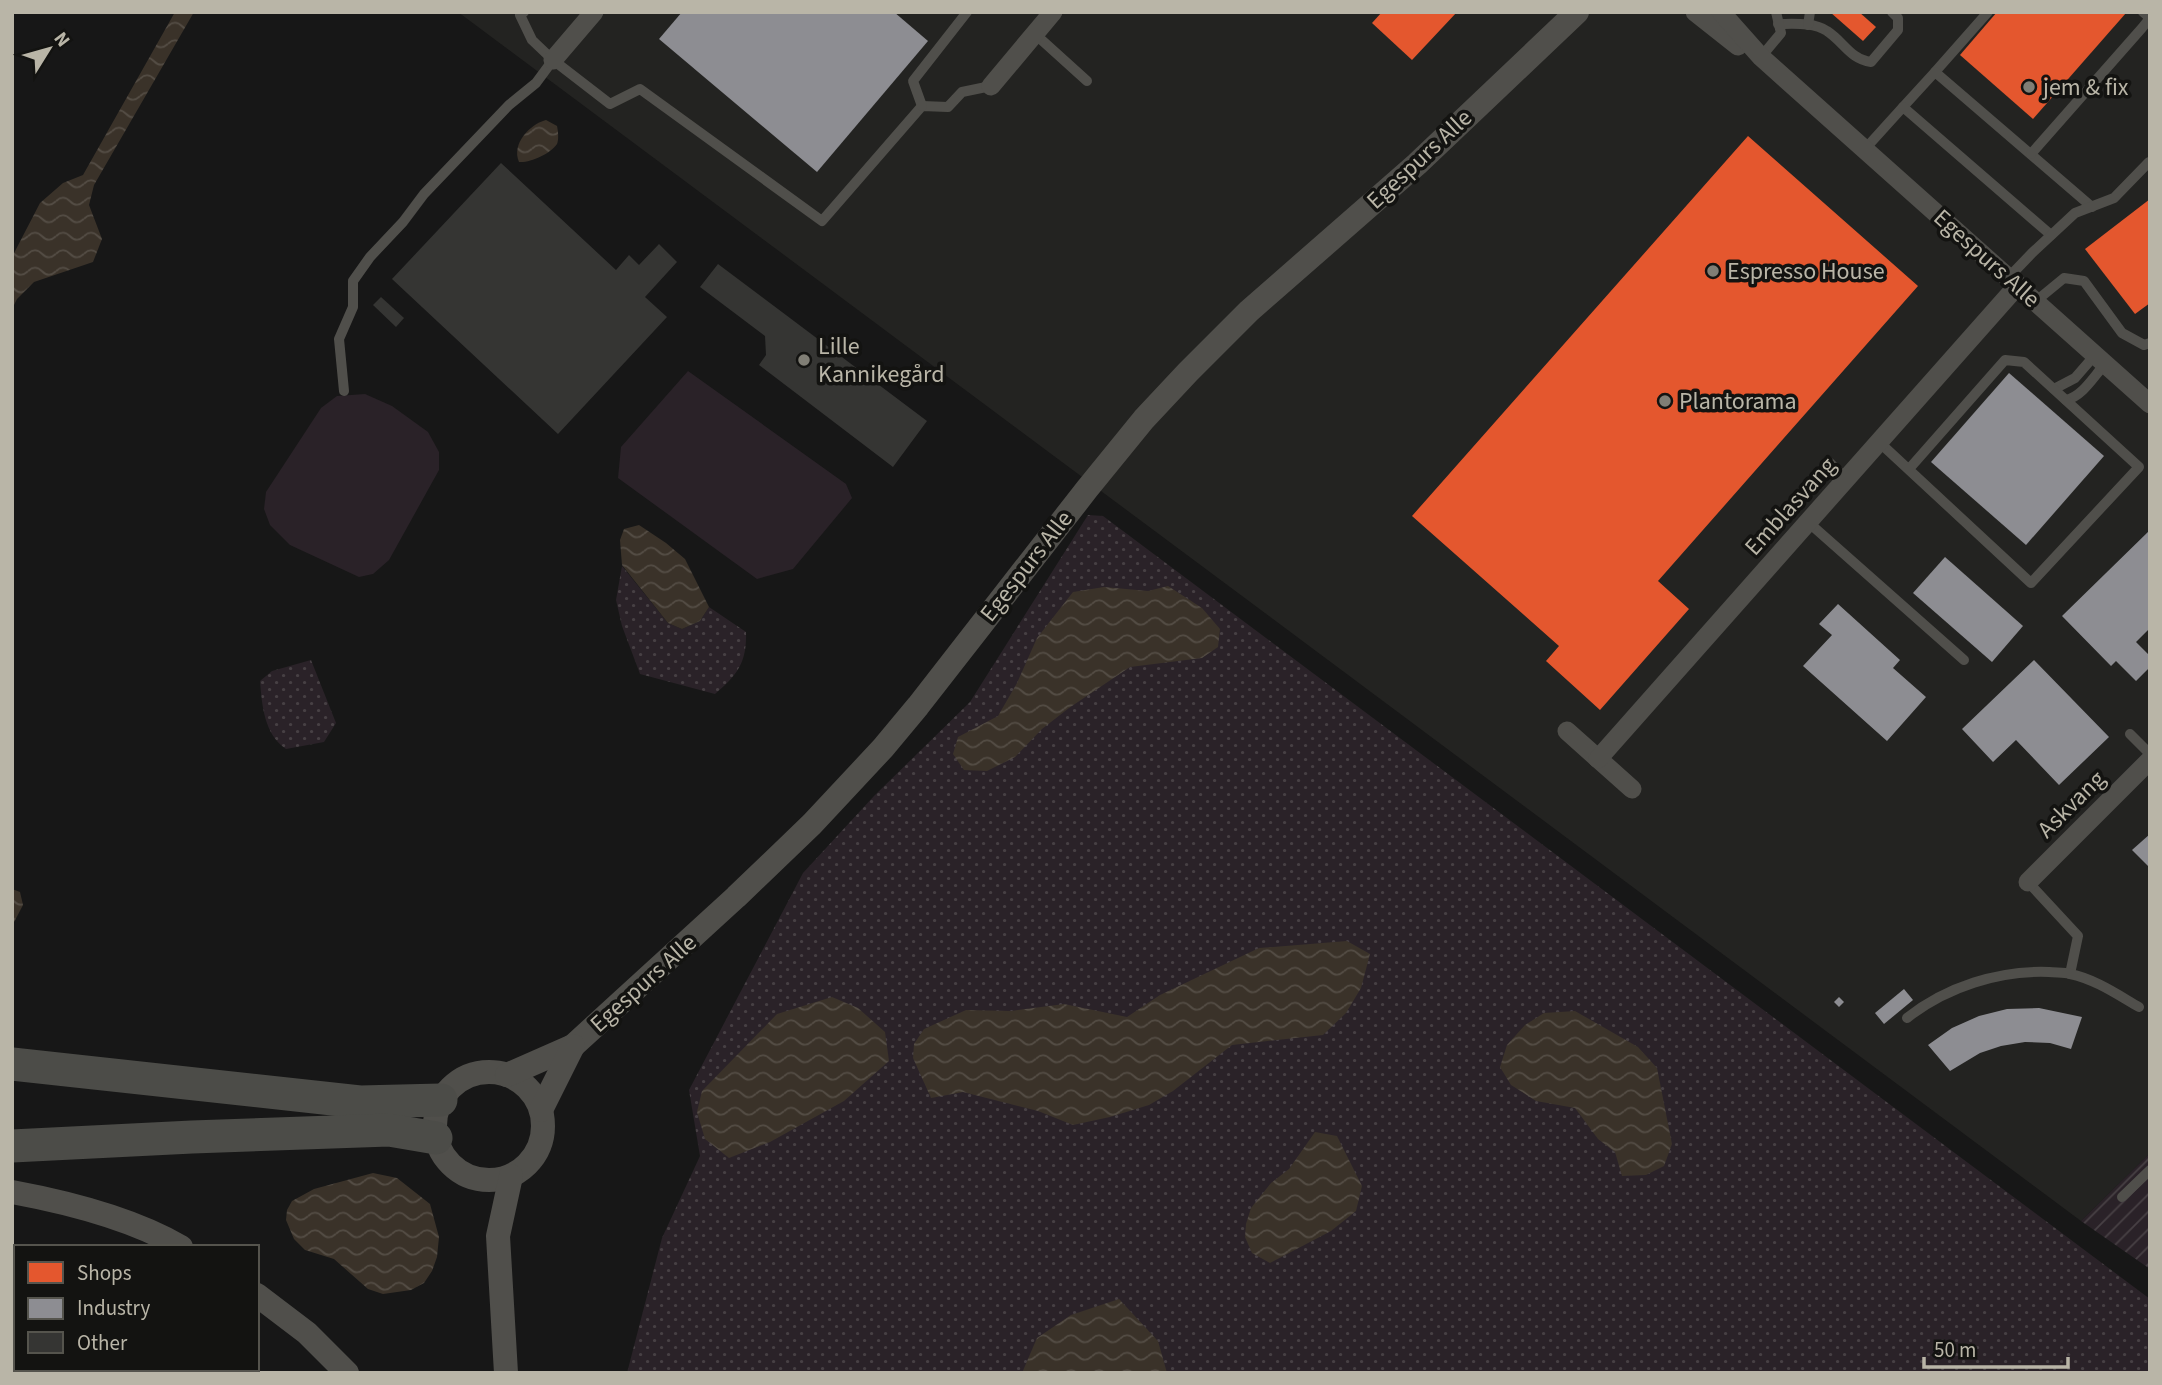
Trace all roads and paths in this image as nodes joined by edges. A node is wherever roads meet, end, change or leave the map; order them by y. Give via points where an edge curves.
1 (524, 12) edge
2 (594, 12) edge
3 (967, 12) edge
4 (1053, 12) edge
5 (1552, 12) edge
6 (1577, 12) edge
7 (1695, 12) edge
8 (1721, 12) edge
9 (1776, 12) edge
10 (1810, 12) edge
11 (1892, 12) edge
12 (1988, 12) edge
13 (2143, 12) edge
14 (1778, 24) junction
15 (1808, 25) junction
16 (1035, 34) junction
17 (1761, 57) junction
18 (553, 60) junction
19 (1935, 72) junction
20 (1087, 81) dead end
21 (991, 86) joint
22 (1488, 95) junction
23 (922, 106) junction
24 (1903, 107) junction
25 (1865, 149) junction
26 (2031, 154) junction
27 (2149, 162) edge
28 (2092, 206) junction
29 (2051, 235) junction
30 (2013, 281) junction
31 (2036, 301) junction
32 (2150, 343) edge
33 (2100, 359) junction
34 (2054, 389) junction
35 (344, 391) dead end
36 (2066, 400) junction
37 (2150, 404) edge
38 (1879, 442) junction
39 (1828, 461) dead end
40 (1909, 469) junction
41 (1846, 479) junction
42 (1808, 522) junction
43 (1964, 660) dead end
44 (1567, 731) dead end
45 (2130, 734) dead end
46 (2150, 754) edge
47 (1598, 759) junction
48 (2150, 760) edge
49 (1632, 789) dead end
50 (2028, 883) joint
51 (2070, 974) junction
52 (2139, 1007) dead end
53 (1907, 1018) dead end
54 (573, 1046) junction
55 (12, 1064) edge
56 (507, 1075) junction
57 (441, 1100) junction
58 (541, 1110) junction
59 (436, 1138) junction
60 (12, 1146) edge
61 (2150, 1170) edge
62 (511, 1175) junction
63 (479, 1179) junction
64 (12, 1192) edge
65 (2122, 1197) dead end
66 (498, 1236) junction
67 (178, 1245) edge
68 (259, 1297) edge
69 (347, 1373) edge
70 (506, 1373) edge

1 - 18 lane via 520,15 532,40
2 - 18 street
3 - 23 lane via 913,81
4 - 16 street
5 - 22 street, Egespurs Alle
6 - 22 street, Egespurs Alle
7 - 17 street, Egespurs Alle via 1741,49
8 - 17 street, Egespurs Alle
9 - 14 lane
10 - 15 lane
11 - 15 lane via 1898,18 1898,30 1871,62 1860,60 1826,29
12 - 19 lane
13 - 26 lane via 2150,18
14 - 15 lane
14 - 17 lane via 1781,33
16 - 20 lane
16 - 21 street
17 - 25 street, Egespurs Alle
18 - 23 lane via 610,104 640,89 821,221
18 - 35 lane via 536,83 424,194 353,281 353,307 339,339
19 - 24 lane
19 - 26 lane
21 - 23 lane via 962,92 948,107
22 - 54 street, Egespurs Alle via 1188,372 1119,449 883,748 736,897
24 - 25 lane
24 - 29 lane
25 - 30 street, Egespurs Alle
26 - 28 lane
27 - 28 lane via 2114,198
28 - 29 lane via 2075,213
29 - 30 lane
30 - 31 street, Egespurs Alle
30 - 38 street, Emblasvang
31 - 32 lane via 2064,278 2084,281 2122,333 2144,345
31 - 33 street, Egespurs Alle
33 - 34 lane via 2076,379
33 - 36 lane via 2085,387
33 - 37 street, Egespurs Alle
34 - 36 lane
34 - 40 lane via 2024,362 2005,360
36 - 40 lane via 2139,467 2031,583
38 - 40 lane
38 - 41 street, Emblasvang
39 - 41 lane
41 - 42 street, Emblasvang
42 - 43 lane
42 - 47 street, Emblasvang
44 - 47 street
45 - 46 lane
47 - 49 street
48 - 50 street, Askvang
50 - 51 lane via 2078,936
51 - 52 lane
51 - 53 lane via 2025,971 1956,988
54 - 56 street, Egespurs Alle
54 - 58 street, Egespurs Alle
55 - 57 highway via 360,1102
56 - 57 street via 488,1071 469,1075
56 - 58 street via 534,1095
57 - 59 street via 435,1118
58 - 62 street via 544,1123 538,1149 532,1160
59 - 60 highway via 389,1130
59 - 63 street via 452,1165
61 - 65 lane
62 - 63 street
62 - 66 street
63 - 66 street
64 - 67 street via 111,1218
66 - 70 street
68 - 69 street via 307,1333

